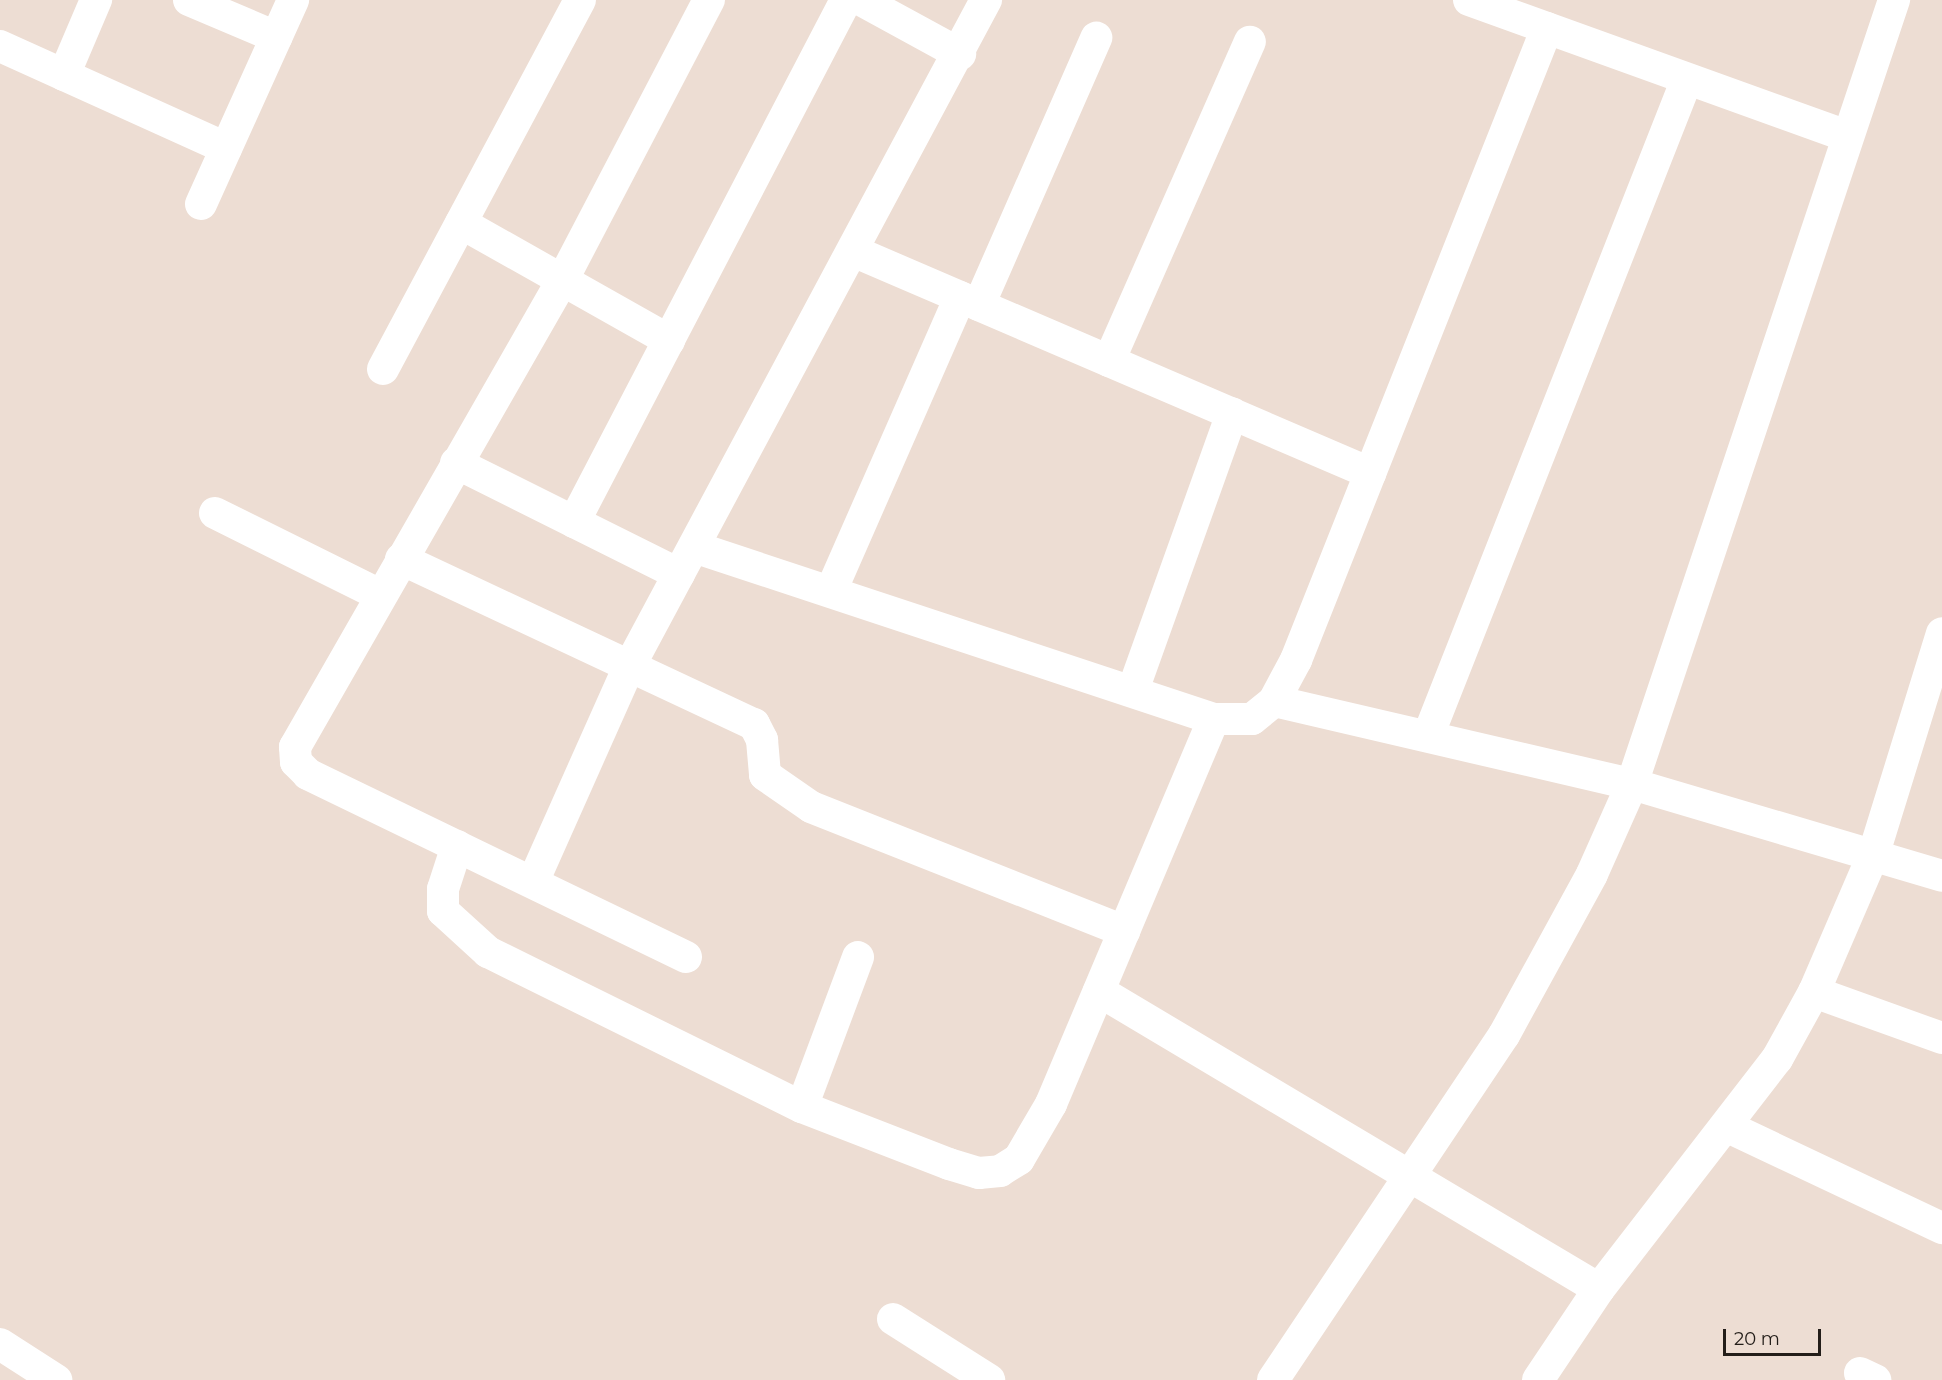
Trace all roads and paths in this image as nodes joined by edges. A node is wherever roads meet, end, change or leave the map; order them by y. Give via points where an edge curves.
1 (96, 0) edge
2 (189, 0) edge
3 (292, 0) edge
4 (580, 0) edge
5 (709, 0) edge
6 (846, 0) edge
7 (861, 0) edge
8 (986, 0) edge
9 (1468, 0) edge
10 (1894, 0) edge
11 (1547, 28) junction
12 (276, 37) junction
13 (1096, 38) dead end
14 (1250, 42) dead end
15 (0, 46) edge
16 (960, 54) junction
17 (64, 75) junction
18 (1687, 79) junction
19 (1846, 136) junction
20 (226, 148) junction
21 (201, 204) dead end
22 (461, 223) junction
23 (853, 251) junction
24 (563, 279) junction
25 (970, 301) junction
26 (669, 340) junction
27 (1109, 361) junction
28 (383, 369) dead end
29 (1232, 413) junction
30 (456, 463) junction
31 (1370, 473) junction
32 (215, 513) dead end
33 (574, 522) junction
34 (694, 547) junction
35 (401, 559) junction
36 (679, 574) junction
37 (831, 591) junction
38 (380, 595) junction
39 (1942, 633) edge
40 (628, 669) junction
41 (1133, 690) junction
42 (1274, 701) junction
43 (1214, 719) junction
44 (1428, 736) junction
45 (1632, 784) junction
46 (458, 846) junction
47 (1874, 853) junction
48 (1942, 876) edge
49 (533, 882) junction
50 (1124, 931) junction
51 (686, 957) dead end
52 (858, 957) dead end
53 (1099, 991) junction
54 (1814, 992) junction
55 (1942, 1038) edge
56 (802, 1107) junction
57 (1726, 1126) junction
58 (1409, 1178) junction
59 (1942, 1228) edge
60 (1599, 1289) junction
61 (893, 1319) dead end
62 (0, 1344) edge
63 (56, 1380) edge
64 (989, 1380) edge
65 (1273, 1380) edge
66 (1538, 1380) edge

1 - 17 street
2 - 12 street
3 - 12 street
4 - 22 street
5 - 24 street
6 - 26 street
7 - 16 street
8 - 16 street
9 - 11 street
10 - 19 street
11 - 18 street
11 - 31 street
12 - 20 street
13 - 25 street
14 - 27 street
15 - 17 street
16 - 23 street
17 - 20 street
18 - 19 street
18 - 44 street
19 - 45 street
20 - 21 street
22 - 24 street
22 - 28 street
23 - 25 street
23 - 34 street
24 - 26 street
24 - 30 street
25 - 27 street
25 - 37 street
26 - 33 street
27 - 29 street
29 - 31 street
29 - 41 street
30 - 33 street
30 - 35 street
31 - 42 street via 1296,660
32 - 38 street
33 - 36 street
34 - 36 street
34 - 37 street
35 - 38 street
35 - 40 street
36 - 40 street
37 - 41 street
38 - 46 street via 303,730 295,747 296,762 308,774
39 - 47 street
40 - 49 street
40 - 50 street via 754,724 762,740 765,775 811,807
41 - 43 street
42 - 43 street via 1252,719
42 - 44 street
43 - 50 street
44 - 45 street
45 - 47 street
45 - 58 street via 1592,874 1504,1035
46 - 49 street
46 - 56 street via 443,889 443,912 453,925 488,952
47 - 48 street
47 - 54 street
49 - 51 street
50 - 53 street
52 - 56 street
53 - 56 street via 1036,1134 1019,1159 1000,1171 979,1173 949,1164
53 - 58 street
54 - 55 street
54 - 57 street via 1777,1059
57 - 59 street
57 - 60 street
58 - 60 street
58 - 65 street
60 - 66 street
61 - 64 street
62 - 63 street

